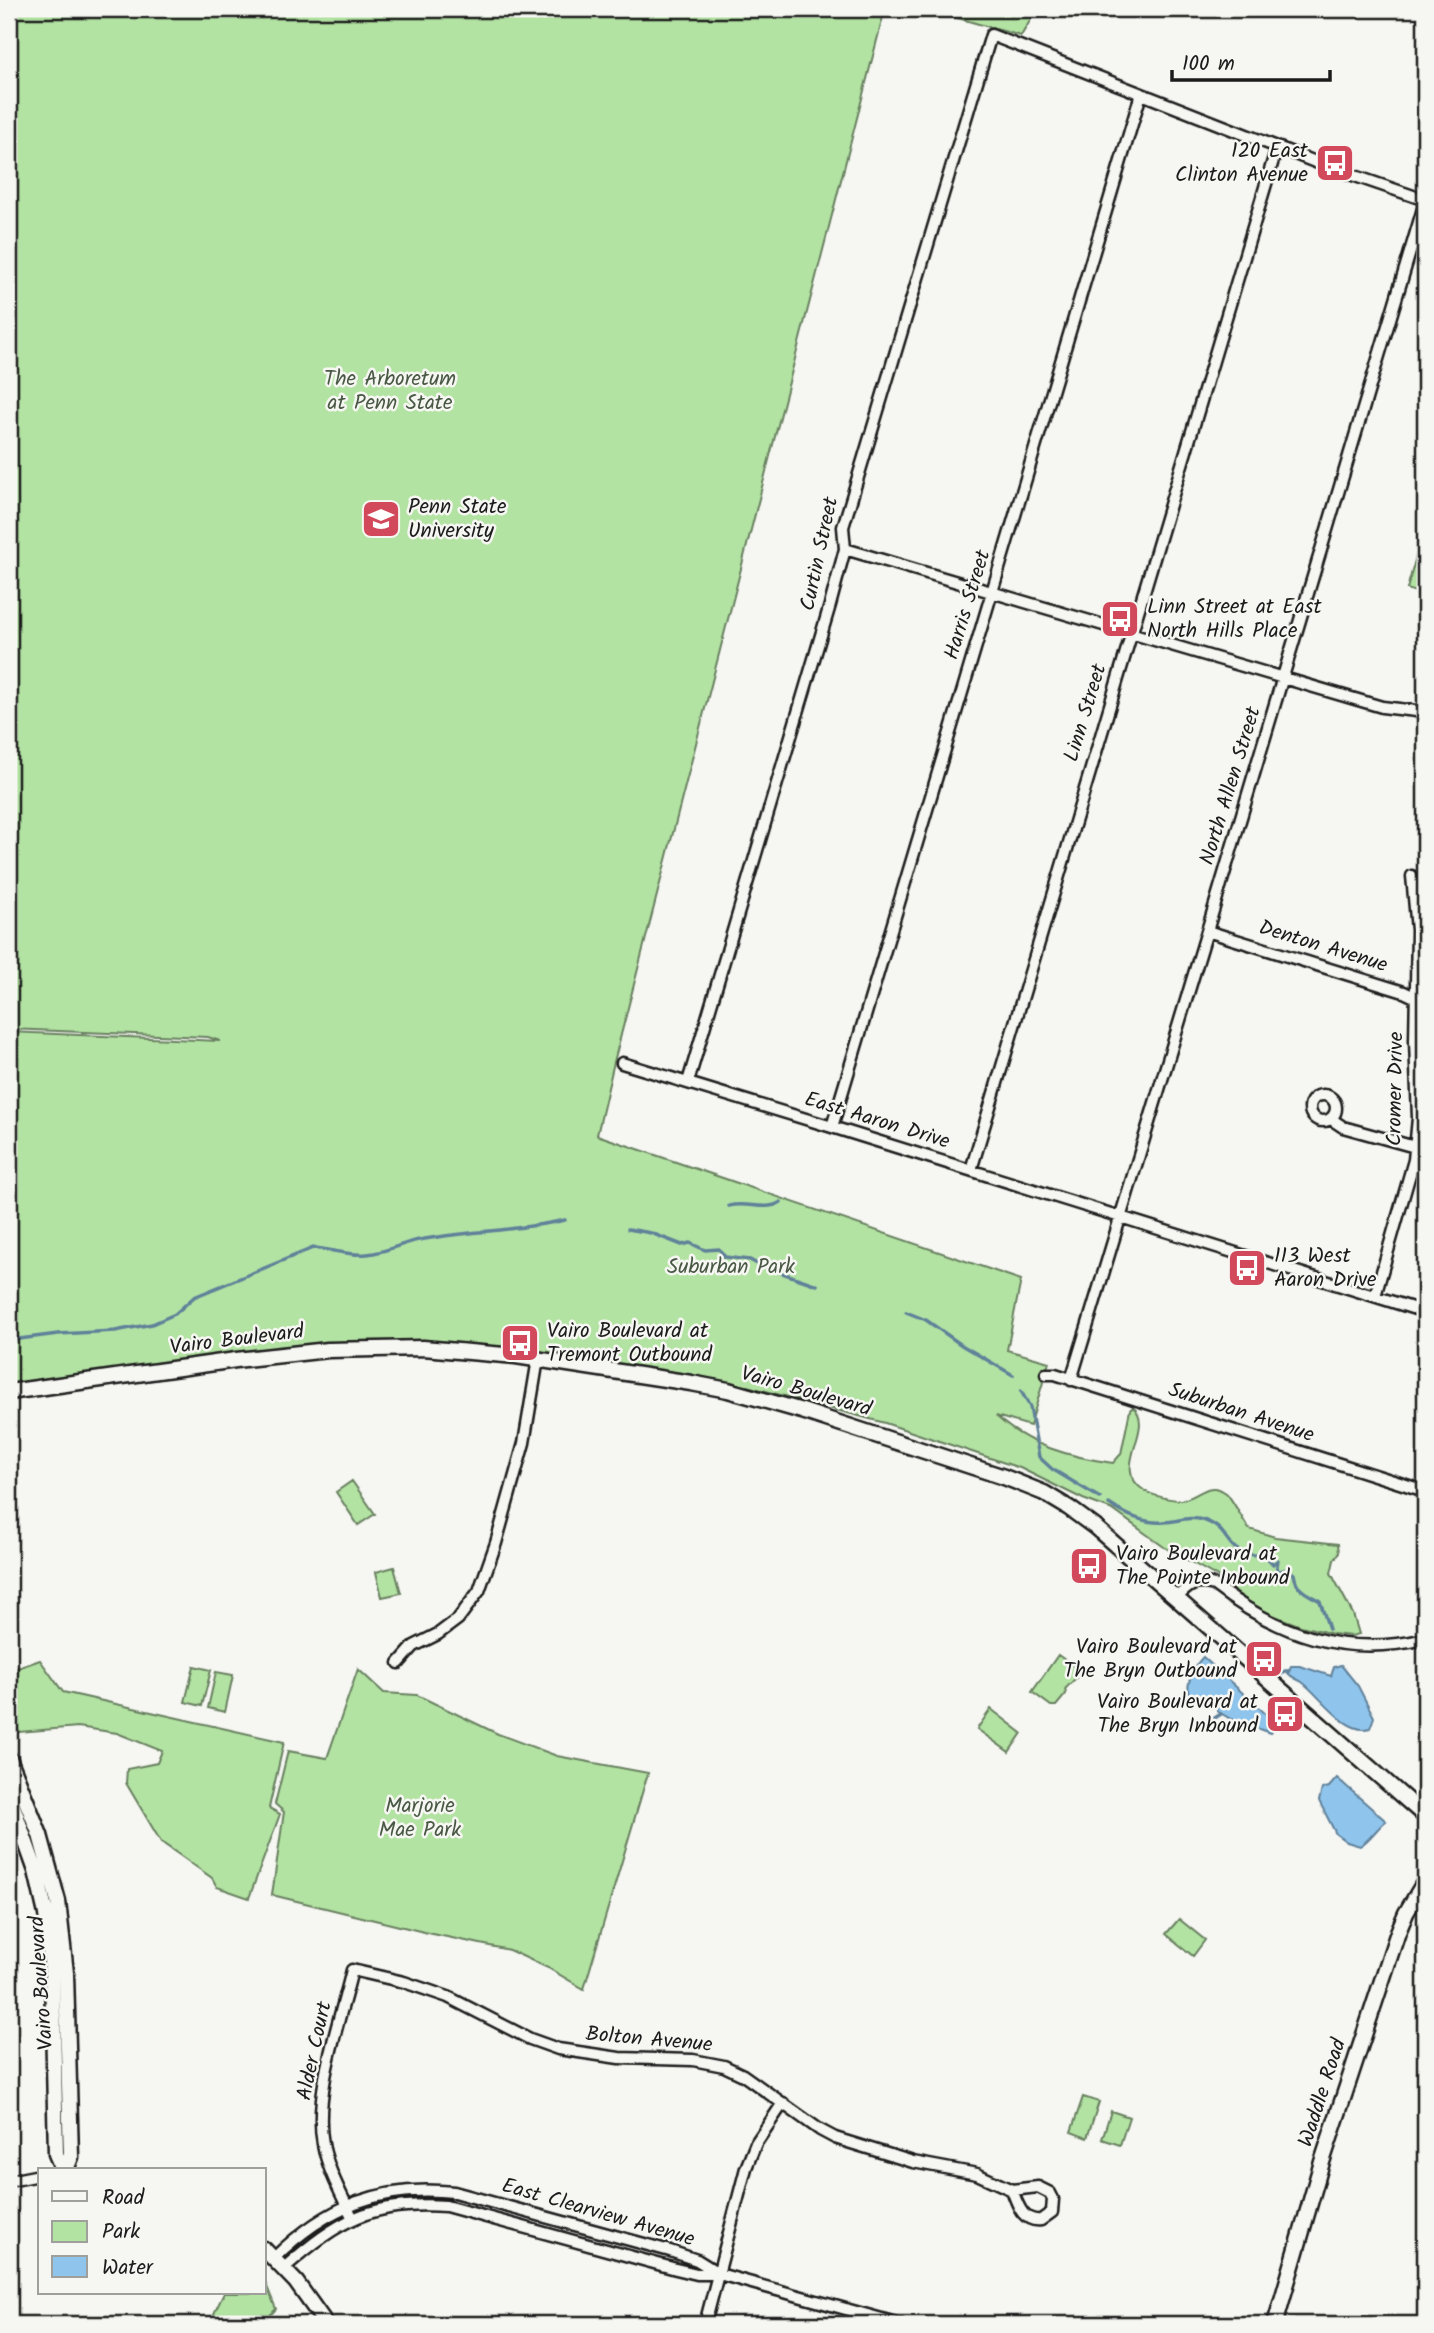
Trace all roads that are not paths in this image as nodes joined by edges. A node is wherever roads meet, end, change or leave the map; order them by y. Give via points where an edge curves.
1 (1141, 94) junction
2 (1277, 147) junction
3 (1425, 201) edge
4 (845, 549) junction
5 (993, 591) junction
6 (1131, 632) junction
7 (1284, 677) junction
8 (1425, 712) edge
9 (1412, 876) dead end
10 (1208, 931) junction
11 (1421, 1000) edge
12 (622, 1063) dead end
13 (688, 1082) junction
14 (1331, 1119) dead end
15 (832, 1127) junction
16 (1415, 1147) junction
17 (971, 1171) junction
18 (1121, 1217) junction
19 (1375, 1296) junction
20 (1425, 1312) edge
21 (538, 1359) junction
22 (1046, 1374) dead end
23 (1071, 1380) junction
24 (9, 1392) edge
25 (1425, 1490) edge
26 (1175, 1599) junction
27 (1425, 1639) edge
28 (399, 1663) dead end
29 (9, 1758) edge
30 (9, 1796) edge
31 (1425, 1816) edge
32 (1425, 1881) edge
33 (352, 1970) joint
34 (783, 2103) junction
35 (64, 2168) edge
36 (66, 2168) edge
37 (38, 2175) edge
38 (9, 2181) edge
39 (1012, 2190) junction
40 (347, 2206) junction
41 (353, 2219) junction
42 (274, 2258) edge
43 (719, 2274) junction
44 (326, 2324) edge
45 (705, 2324) edge
46 (900, 2324) edge
47 (1275, 2324) edge

1 - 2 street
1 - 4 street, Curtin Street via 991,35 843,527
1 - 5 street, Harris Street
2 - 3 street
2 - 6 street, Linn Street
3 - 7 street, North Allen Street
4 - 5 street
4 - 13 street, Curtin Street
5 - 6 street
5 - 15 street, Harris Street
6 - 7 street
6 - 17 street, Linn Street
7 - 8 street via 1382,707
7 - 10 street, North Allen Street
9 - 11 street, Cromer Drive
10 - 11 street, Denton Avenue
10 - 18 street, North Allen Street
11 - 16 street, Cromer Drive
12 - 13 street, East Aaron Drive
13 - 15 street, East Aaron Drive
14 - 16 street via 1343,1127
15 - 17 street, East Aaron Drive
16 - 19 street, Cromer Drive
17 - 18 street, East Aaron Drive
18 - 19 street, East Aaron Drive
18 - 23 street, North Allen Street
19 - 20 street, East Aaron Drive
21 - 24 street, Vairo Boulevard via 423,1348 328,1350
21 - 26 street, Vairo Boulevard via 751,1396 1004,1477 1069,1508
21 - 28 street via 524,1443 479,1591 458,1619 414,1646
22 - 23 street, Suburban Avenue
23 - 25 street, Suburban Avenue
26 - 27 street via 1193,1584 1207,1583 1250,1612 1315,1639 1381,1645
26 - 31 street, Vairo Boulevard
29 - 36 street, Vairo Boulevard via 50,1868 63,1937 71,2157
30 - 35 street, Vairo Boulevard via 46,1914 52,1973 56,2154
32 - 47 street, Waddle Road via 1398,1932 1322,2162
33 - 34 street, Bolton Avenue via 448,1997 558,2049 724,2066
33 - 40 street, Alder Court via 321,2110 326,2158
34 - 39 street, Bolton Avenue via 835,2137 913,2162 977,2174
34 - 43 street via 755,2143
37 - 38 street
39 - 39 street, Bolton Avenue via 1028,2219 1041,2220 1052,2212 1053,2199 1045,2189
40 - 41 street, Alder Court
40 - 42 street, East Clearview Avenue via 304,2231
40 - 43 street, East Clearview Avenue via 405,2190 454,2192 670,2251
41 - 42 street, East Clearview Avenue
41 - 43 street, East Clearview Avenue via 393,2207 446,2206 676,2269
42 - 44 street
43 - 45 street
43 - 46 street

